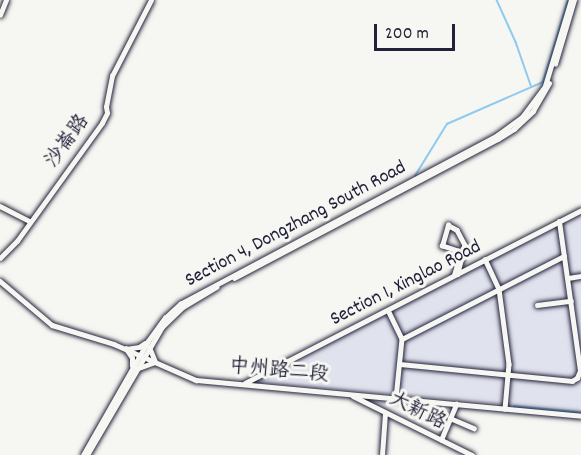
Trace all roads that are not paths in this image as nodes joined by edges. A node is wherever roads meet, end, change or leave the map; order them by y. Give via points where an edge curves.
1 (6, 0) edge
2 (151, 0) edge
3 (572, 0) edge
4 (0, 15) edge
5 (0, 206) edge
6 (581, 210) edge
7 (30, 221) junction
8 (559, 222) junction
9 (564, 255) junction
10 (0, 258) edge
11 (485, 260) junction
12 (456, 275) junction
13 (581, 276) edge
14 (568, 278) junction
15 (0, 281) edge
16 (499, 289) junction
17 (571, 301) junction
18 (537, 305) dead end
19 (387, 310) junction
20 (402, 339) junction
21 (149, 343) junction
22 (126, 349) junction
23 (141, 356) junction
24 (155, 362) junction
25 (400, 364) junction
26 (133, 369) junction
27 (508, 375) junction
28 (245, 383) junction
29 (350, 394) junction
30 (396, 398) junction
31 (456, 404) junction
32 (505, 409) junction
33 (385, 413) junction
34 (581, 416) edge
35 (450, 418) junction
36 (474, 428) dead end
37 (441, 440) junction
38 (461, 452) edge
39 (85, 455) edge
40 (382, 455) edge
41 (472, 455) edge

1 - 4 street
2 - 7 street, 沙崙路 via 112,76 102,123
3 - 21 street, Section 4, Dongzhang South Road via 541,94 512,125 190,297 165,318
3 - 21 street, Section 4, Dongzhang South Road via 547,89 533,111 514,129 192,301 167,321
5 - 7 street
6 - 8 street, Section 1, Xinglao Road
7 - 10 street, 沙崙路
8 - 9 street
8 - 11 street, Section 1, Xinglao Road
9 - 14 street
9 - 16 street
11 - 12 street, Section 1, Xinglao Road
11 - 16 street
12 - 12 street via 465,245 458,230 448,225 442,246 461,252
12 - 19 street, Section 1, Xinglao Road
13 - 14 street
14 - 17 street
15 - 22 street, 中州路二段 via 52,325
16 - 20 street
16 - 27 street
17 - 18 street
17 - 27 street via 580,371 577,378 572,381
19 - 20 street
19 - 28 street, Section 1, Xinglao Road
20 - 25 street
21 - 22 street
21 - 23 street, Section 4, Dongzhang South Road
21 - 24 street
22 - 23 street, 中州路二段
22 - 26 street
23 - 24 street, 中州路二段
23 - 26 street, Section 4, Dongzhang South Road
24 - 26 street
24 - 28 street, 中州路二段 via 196,380
25 - 27 street
25 - 30 street
26 - 39 street, Section 4, Dongzhang South Road
27 - 32 street
28 - 29 street, 中州路二段
29 - 30 street, 中州路二段
29 - 33 street, 大新路
30 - 31 street, 中州路二段
31 - 32 street, 中州路二段
31 - 35 street
32 - 34 street, 中州路二段
33 - 37 street, 大新路
33 - 40 street
35 - 36 street
35 - 37 street
37 - 38 street, 大新路
38 - 41 street, 大新路

